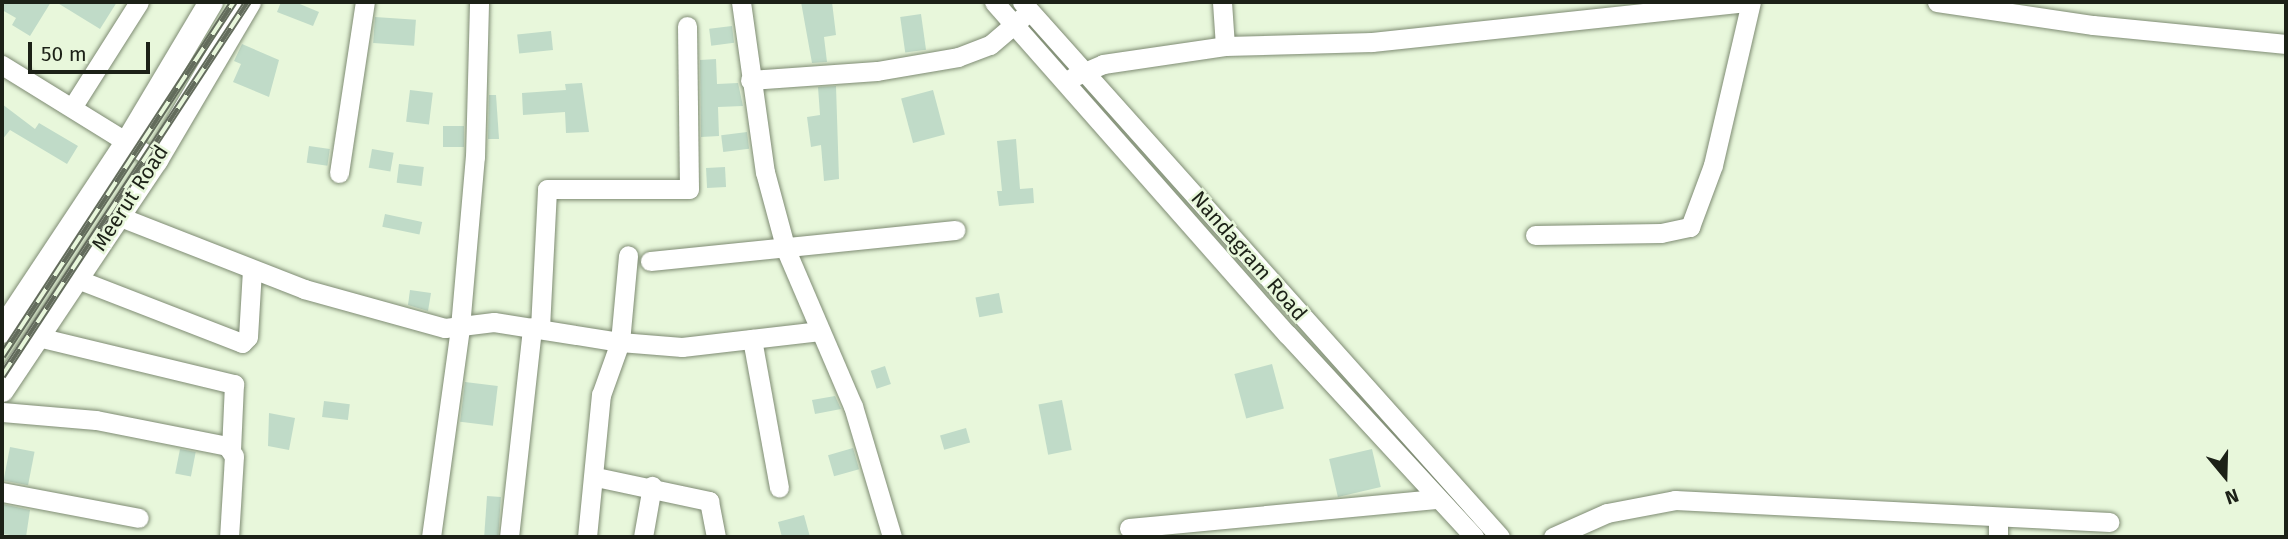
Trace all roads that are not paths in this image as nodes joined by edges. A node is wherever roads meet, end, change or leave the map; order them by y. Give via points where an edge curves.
1 (139, 2) edge
2 (211, 2) edge
3 (249, 2) edge
4 (365, 2) edge
5 (479, 2) edge
6 (741, 2) edge
7 (994, 2) edge
8 (1222, 2) edge
9 (1750, 2) edge
10 (1937, 2) edge
11 (1698, 5) edge
12 (1026, 6) edge
13 (1014, 25) junction
14 (687, 26) dead end
15 (2286, 44) edge
16 (1225, 47) junction
17 (2, 65) edge
18 (1074, 76) junction
19 (750, 80) junction
20 (73, 106) junction
21 (127, 143) junction
22 (156, 160) junction
23 (339, 173) dead end
24 (118, 216) junction
25 (955, 229) dead end
26 (1535, 235) dead end
27 (786, 250) junction
28 (628, 255) dead end
29 (650, 261) dead end
30 (252, 269) junction
31 (77, 279) junction
32 (460, 327) junction
33 (536, 328) junction
34 (2, 331) edge
35 (820, 331) junction
36 (38, 337) junction
37 (752, 339) junction
38 (620, 342) junction
39 (1365, 385) junction
40 (2, 390) edge
41 (1348, 401) junction
42 (2, 412) edge
43 (232, 449) junction
44 (596, 477) junction
45 (652, 486) junction
46 (779, 488) dead end
47 (2, 492) edge
48 (1436, 499) junction
49 (1998, 517) junction
50 (139, 518) dead end
51 (2109, 522) dead end
52 (1129, 528) dead end
53 (229, 537) edge
54 (431, 537) edge
55 (509, 537) edge
56 (587, 537) edge
57 (643, 537) edge
58 (716, 537) edge
59 (892, 537) edge
60 (1474, 537) edge
61 (1500, 537) edge
62 (1553, 537) edge
63 (1997, 537) edge

1 - 20 street
2 - 21 main road, Meerut Road
3 - 22 main road, Meerut Road
4 - 23 street
5 - 32 street via 475,157
6 - 19 street
7 - 13 street, Nandagram Road
8 - 16 street
9 - 11 street
9 - 26 street via 1713,165 1690,227 1661,233
10 - 15 street via 2092,25
11 - 16 street via 1372,42
12 - 13 street
12 - 18 street, Nandagram Road
13 - 18 street, Nandagram Road
13 - 19 street via 990,45 958,57 877,71
14 - 33 street via 689,189 547,190
16 - 18 street via 1131,58
17 - 20 street
18 - 39 street, Nandagram Road
18 - 41 street, Nandagram Road
19 - 27 street via 765,172
20 - 21 street
21 - 22 street
21 - 34 main road, Meerut Road
22 - 24 main road, Meerut Road
24 - 30 street
24 - 31 main road, Meerut Road
25 - 27 street
27 - 29 street
27 - 35 street
28 - 38 street
30 - 31 street via 248,337 242,344
30 - 32 street via 382,311 445,328
31 - 36 main road, Meerut Road
32 - 33 street via 494,322
32 - 54 street
33 - 38 street
33 - 55 street
35 - 37 street
35 - 59 street via 853,406
36 - 40 main road, Meerut Road
36 - 43 street via 234,384
37 - 38 street via 682,347
37 - 46 street
38 - 44 street via 601,395
39 - 41 street
39 - 61 street, Nandagram Road
41 - 48 street, Nandagram Road
42 - 43 street via 96,420
43 - 53 street
44 - 45 street
44 - 56 street
45 - 57 street
45 - 58 street via 709,501
47 - 50 street
48 - 52 street
48 - 60 street, Nandagram Road
49 - 51 street
49 - 62 street via 1675,500 1607,513
49 - 63 street

